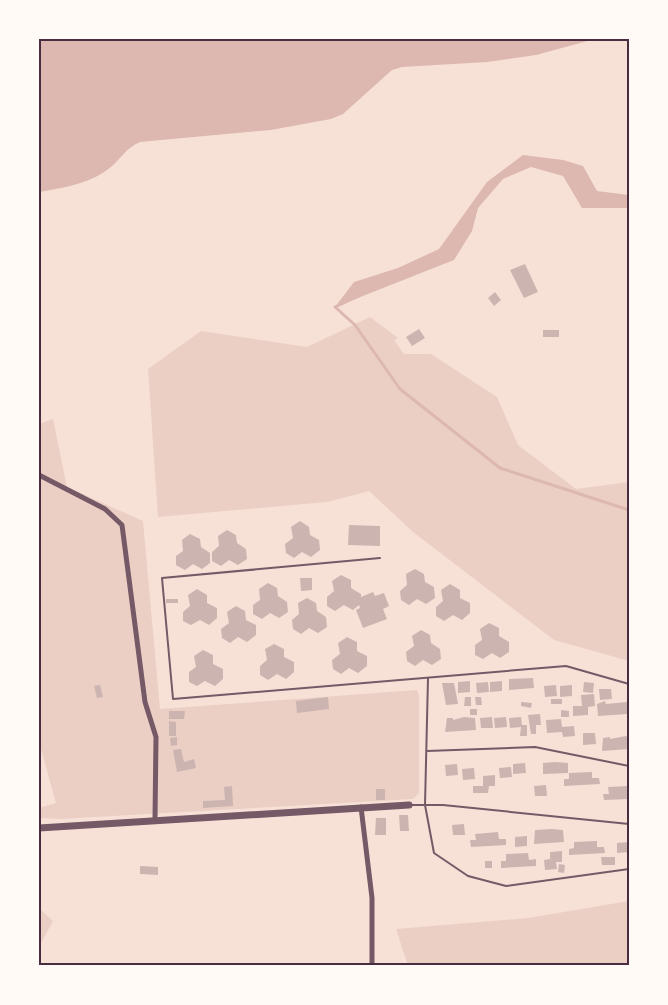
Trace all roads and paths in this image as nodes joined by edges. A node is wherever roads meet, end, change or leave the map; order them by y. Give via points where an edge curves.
1 (39, 475) edge
2 (380, 558) dead end
3 (428, 678) junction
4 (629, 684) edge
5 (427, 751) junction
6 (629, 766) edge
7 (409, 805) joint
8 (425, 805) junction
9 (362, 807) junction
10 (155, 820) junction
11 (629, 824) edge
12 (39, 828) edge
13 (629, 869) edge
14 (372, 966) edge

1 - 10 street via 105,509 122,525 145,702 156,737
2 - 3 lane via 162,578 173,699
3 - 4 lane via 566,666
3 - 5 lane
5 - 6 lane via 535,747
5 - 8 lane
7 - 8 lane
7 - 9 street
8 - 11 lane
8 - 13 lane via 434,853 468,876 506,886
9 - 10 street
9 - 14 street via 372,898
10 - 12 street

